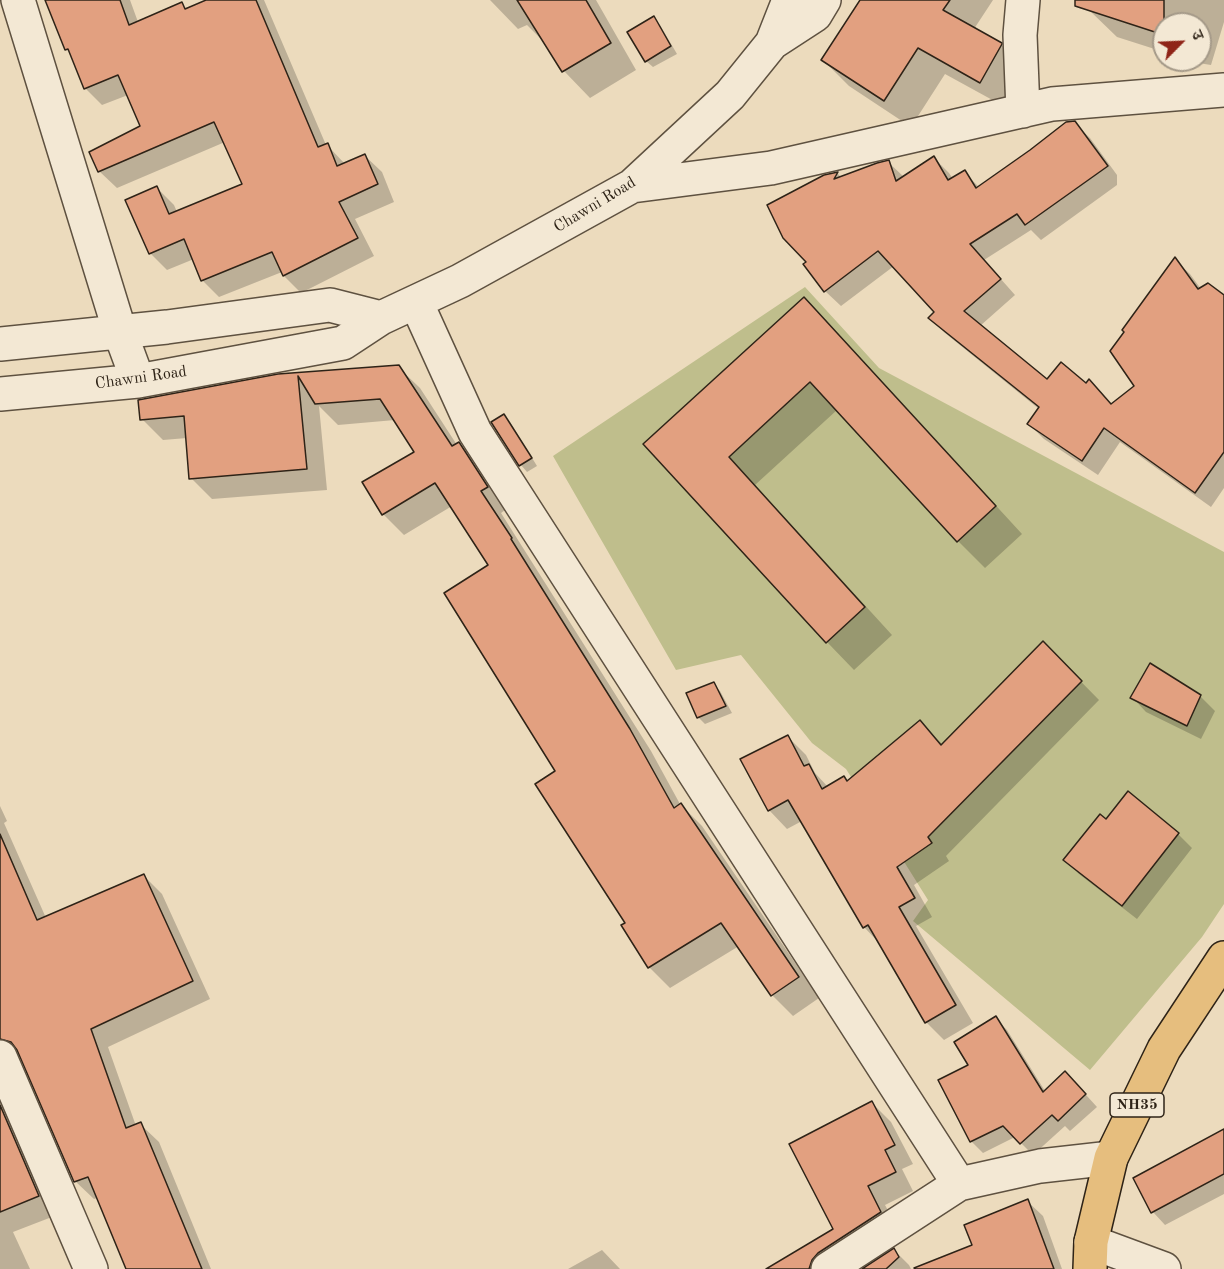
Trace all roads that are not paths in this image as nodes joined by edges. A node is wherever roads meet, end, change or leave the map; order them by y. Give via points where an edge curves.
1 (18, 0) edge
2 (789, 0) edge
3 (824, 0) edge
4 (1023, 0) edge
5 (772, 43) junction
6 (1224, 90) edge
7 (1023, 111) junction
8 (632, 186) junction
9 (416, 302) junction
10 (381, 318) junction
11 (120, 332) junction
12 (0, 344) edge
13 (138, 381) junction
14 (0, 394) edge
15 (1224, 958) edge
16 (0, 1057) edge
17 (1111, 1158) junction
18 (959, 1184) junction
19 (1090, 1255) edge
20 (91, 1269) edge
21 (828, 1269) edge
22 (1164, 1269) edge

1 - 11 street
2 - 5 street, Chawni Road
3 - 5 street, Chawni Road via 814,15
4 - 7 street
5 - 8 street, Chawni Road via 729,95
6 - 7 street via 1052,104
7 - 8 street via 771,168
8 - 9 street, Chawni Road
9 - 10 street, Chawni Road
9 - 18 street via 475,432
10 - 11 street via 330,305
10 - 13 street, Chawni Road via 343,343
11 - 12 street
11 - 13 street
13 - 14 street, Chawni Road
15 - 17 highway, NH35 via 1164,1048
16 - 20 street
17 - 18 street via 1040,1166
17 - 19 highway, NH35
18 - 21 street
19 - 22 street

